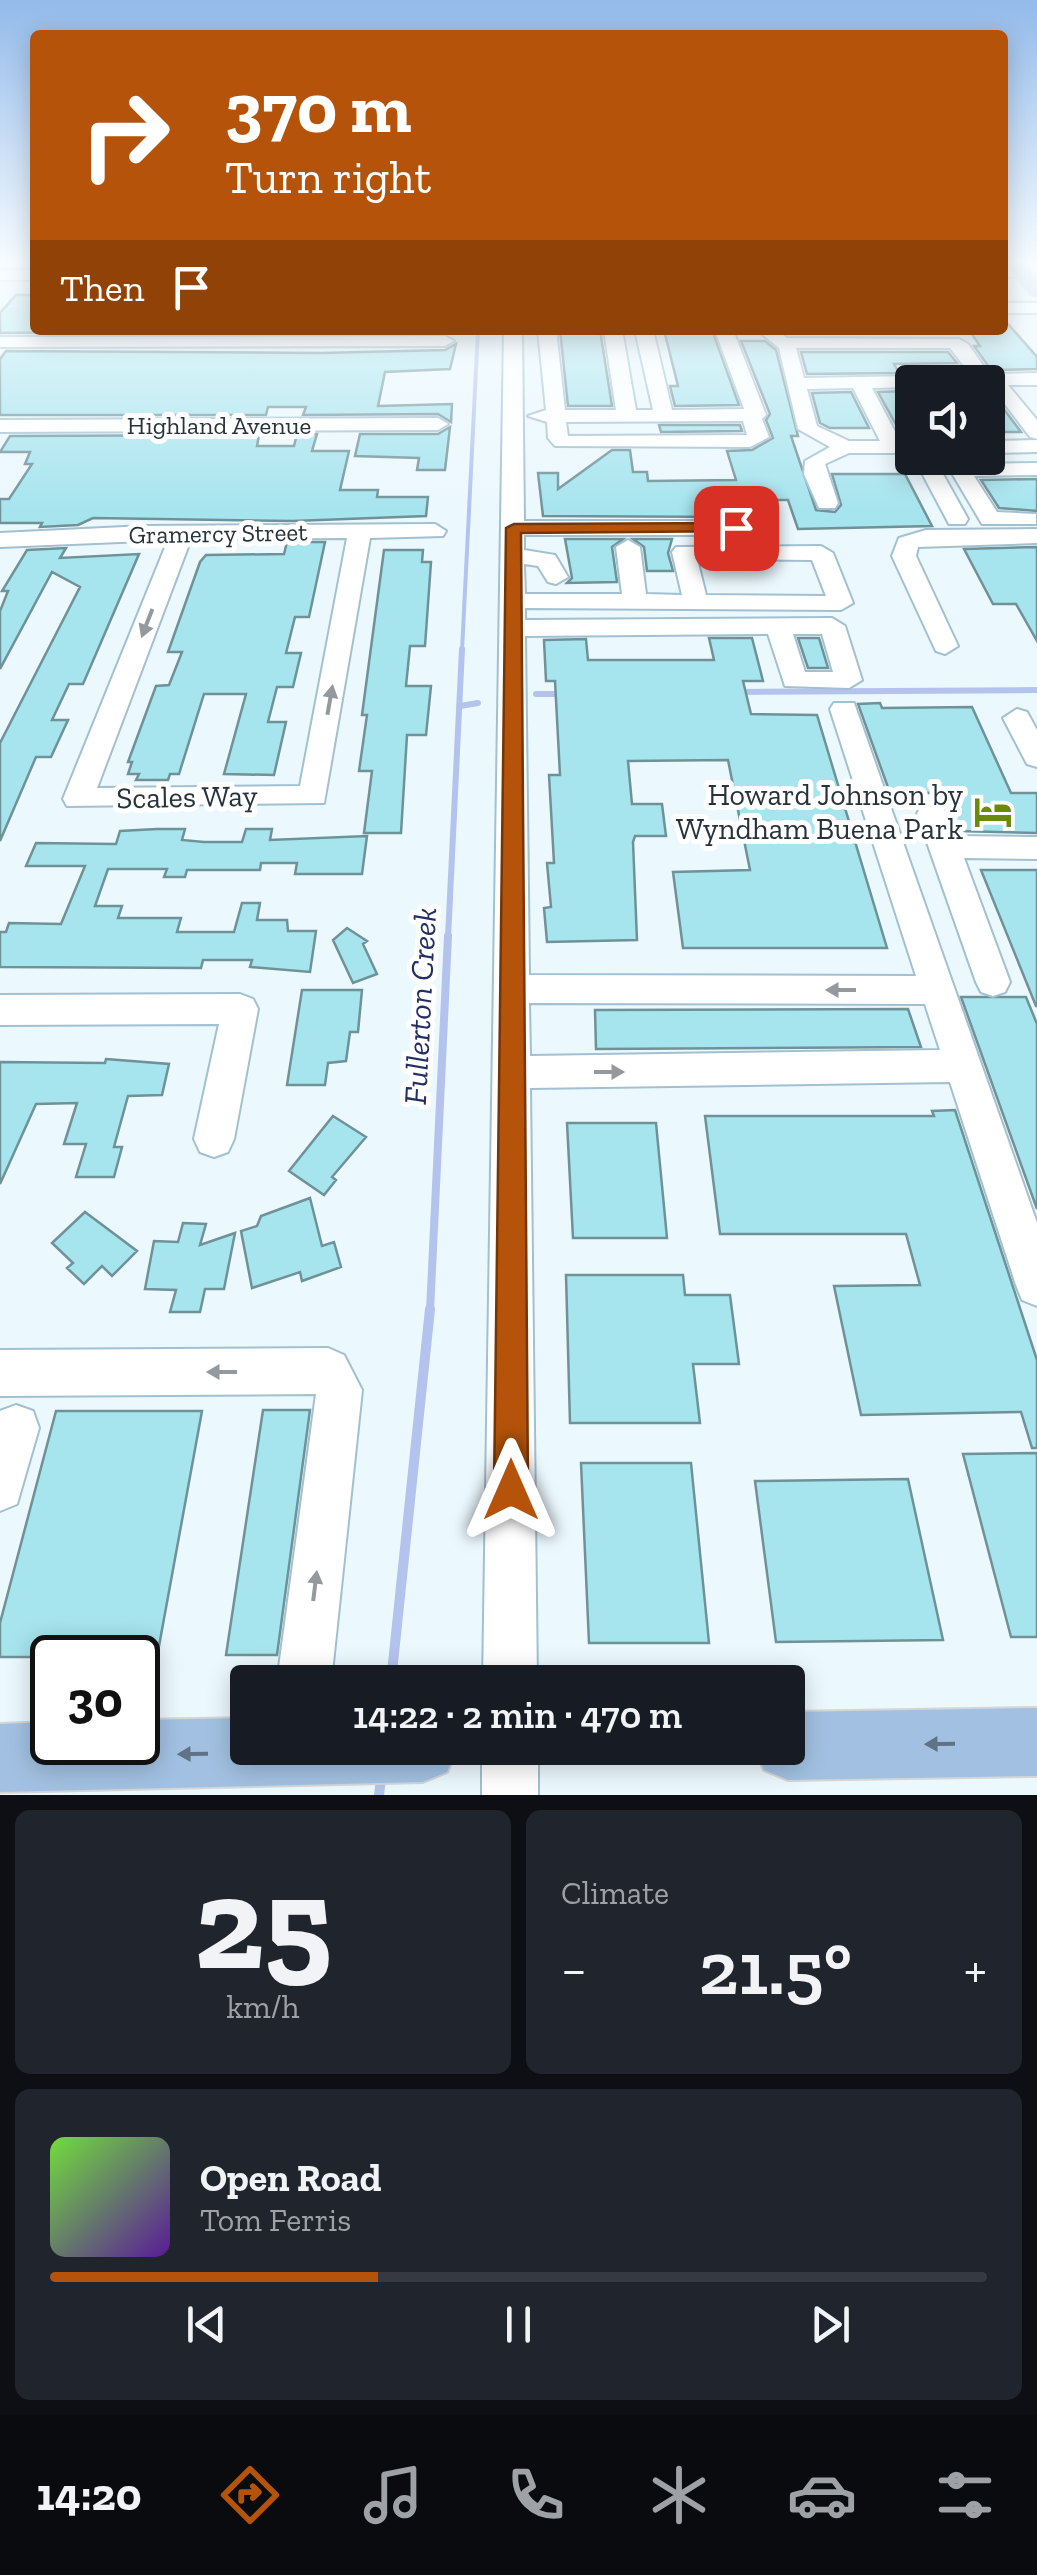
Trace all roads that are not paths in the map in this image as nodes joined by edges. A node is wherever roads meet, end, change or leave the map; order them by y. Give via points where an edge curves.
1 (548, 344) edge
2 (614, 344) edge
3 (647, 344) edge
4 (729, 344) edge
5 (784, 344) edge
6 (913, 344) edge
7 (513, 348) edge
8 (550, 365) junction
9 (976, 365) edge
10 (1037, 378) edge
11 (1005, 379) edge
12 (895, 382) edge
13 (860, 383) junction
14 (797, 384) junction
15 (1005, 402) edge
16 (513, 416) junction
17 (556, 416) junction
18 (627, 416) junction
19 (664, 416) junction
20 (751, 416) junction
21 (438, 424) dead end
22 (0, 426) edge
23 (895, 435) edge
24 (1036, 444) edge
25 (1005, 445) edge
26 (846, 447) junction
27 (895, 447) edge
28 (533, 459) junction
29 (704, 460) dead end
30 (1005, 468) edge
31 (1037, 470) edge
32 (933, 475) edge
33 (964, 475) edge
34 (827, 503) dead end
35 (1037, 519) edge
36 (957, 520) dead end
37 (736, 528) dead end
38 (436, 531) dead end
39 (182, 532) junction
40 (360, 532) junction
41 (1037, 536) edge
42 (0, 540) edge
43 (514, 542) junction
44 (628, 547) dead end
45 (556, 587) junction
46 (635, 602) junction
47 (696, 602) junction
48 (513, 614) junction
49 (778, 626) dead end
50 (944, 646) dead end
51 (844, 710) dead end
52 (1017, 718) dead end
53 (1037, 758) edge
54 (932, 814) dead end
55 (944, 847) junction
56 (1037, 848) edge
57 (993, 982) dead end
58 (512, 988) junction
59 (938, 990) junction
60 (0, 1010) edge
61 (964, 1066) junction
62 (512, 1072) junction
63 (214, 1139) dead end
64 (1037, 1285) edge
65 (0, 1373) edge
66 (16, 1428) dead end
67 (0, 1487) edge
68 (306, 1665) edge
69 (510, 1665) edge
70 (1037, 1742) edge
71 (805, 1746) edge
72 (230, 1752) edge
73 (0, 1758) edge
74 (510, 1765) edge
75 (510, 1795) edge

1 - 8 street
2 - 18 street
3 - 19 street
4 - 20 street via 756,415
5 - 14 street
6 - 9 street via 953,344
7 - 8 street
7 - 16 street
8 - 17 street
10 - 11 street
12 - 13 street
13 - 14 street
13 - 23 street
14 - 26 street via 808,429
15 - 24 street
16 - 17 street
16 - 28 street
17 - 18 street
17 - 20 street via 562,442 750,441 758,437
18 - 19 street
19 - 20 street
21 - 22 street, Highland Avenue
24 - 25 street
26 - 27 street
26 - 34 street via 815,461
28 - 29 street
28 - 43 street
30 - 31 street
32 - 36 street
33 - 35 street via 990,519
37 - 43 street
38 - 40 street, Gramercy Street
39 - 40 street, Gramercy Street
39 -> 40 street, Scales Way via 78,798 314,796
39 - 42 street, Gramercy Street
41 - 50 street via 926,537 908,543 904,556
43 - 45 street via 547,560
43 - 48 street
44 - 46 street
45 - 46 street
45 - 48 street
46 - 47 street
47 - 47 street via 732,602 841,603 821,553 684,552
48 - 49 street
48 - 58 street
51 - 59 street
52 - 53 street
54 - 55 street
55 - 56 street
55 - 57 street
59 -> 58 street
58 - 62 street
59 - 61 street
60 - 63 street via 240,1008
62 -> 61 street
61 - 64 street
62 - 69 street
68 -> 65 street via 339,1390 328,1371
66 - 67 street
70 -> 71 main road
72 -> 73 main road
74 - 75 street

